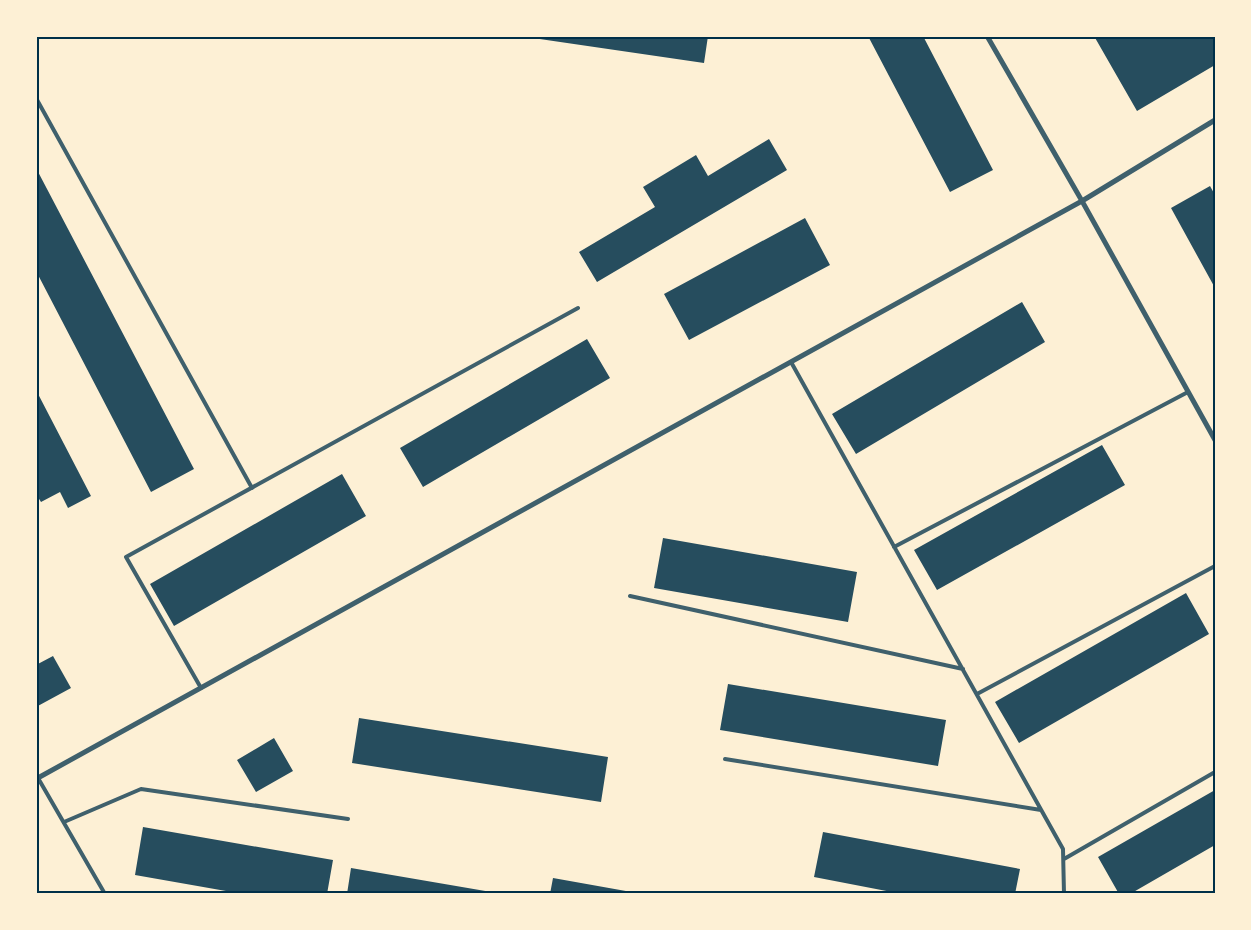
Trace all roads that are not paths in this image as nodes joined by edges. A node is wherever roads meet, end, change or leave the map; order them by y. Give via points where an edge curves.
1 (987, 36) edge
2 (36, 98) edge
3 (1215, 120) edge
4 (1082, 200) junction
5 (578, 308) dead end
6 (791, 362) junction
7 (1188, 392) junction
8 (1215, 440) edge
9 (252, 488) junction
10 (894, 547) junction
11 (1215, 566) edge
12 (630, 596) dead end
13 (962, 669) junction
14 (201, 688) junction
15 (976, 694) junction
16 (725, 759) dead end
17 (1215, 772) edge
18 (37, 778) edge
19 (1041, 810) junction
20 (348, 819) dead end
21 (64, 822) junction
22 (1064, 859) junction
23 (105, 894) edge
24 (1064, 894) edge

1 - 4 street
2 - 9 lane
3 - 4 street
4 - 6 street
4 - 7 street
5 - 9 lane
6 - 10 lane
6 - 14 street
7 - 8 street
7 - 10 lane
9 - 14 lane via 126,557
10 - 13 lane
11 - 15 lane
12 - 13 lane
13 - 15 lane
14 - 18 street
15 - 19 lane
16 - 19 lane
17 - 22 lane
18 - 21 lane
19 - 22 lane via 1063,849
20 - 21 lane via 141,789
21 - 23 lane
22 - 24 lane

